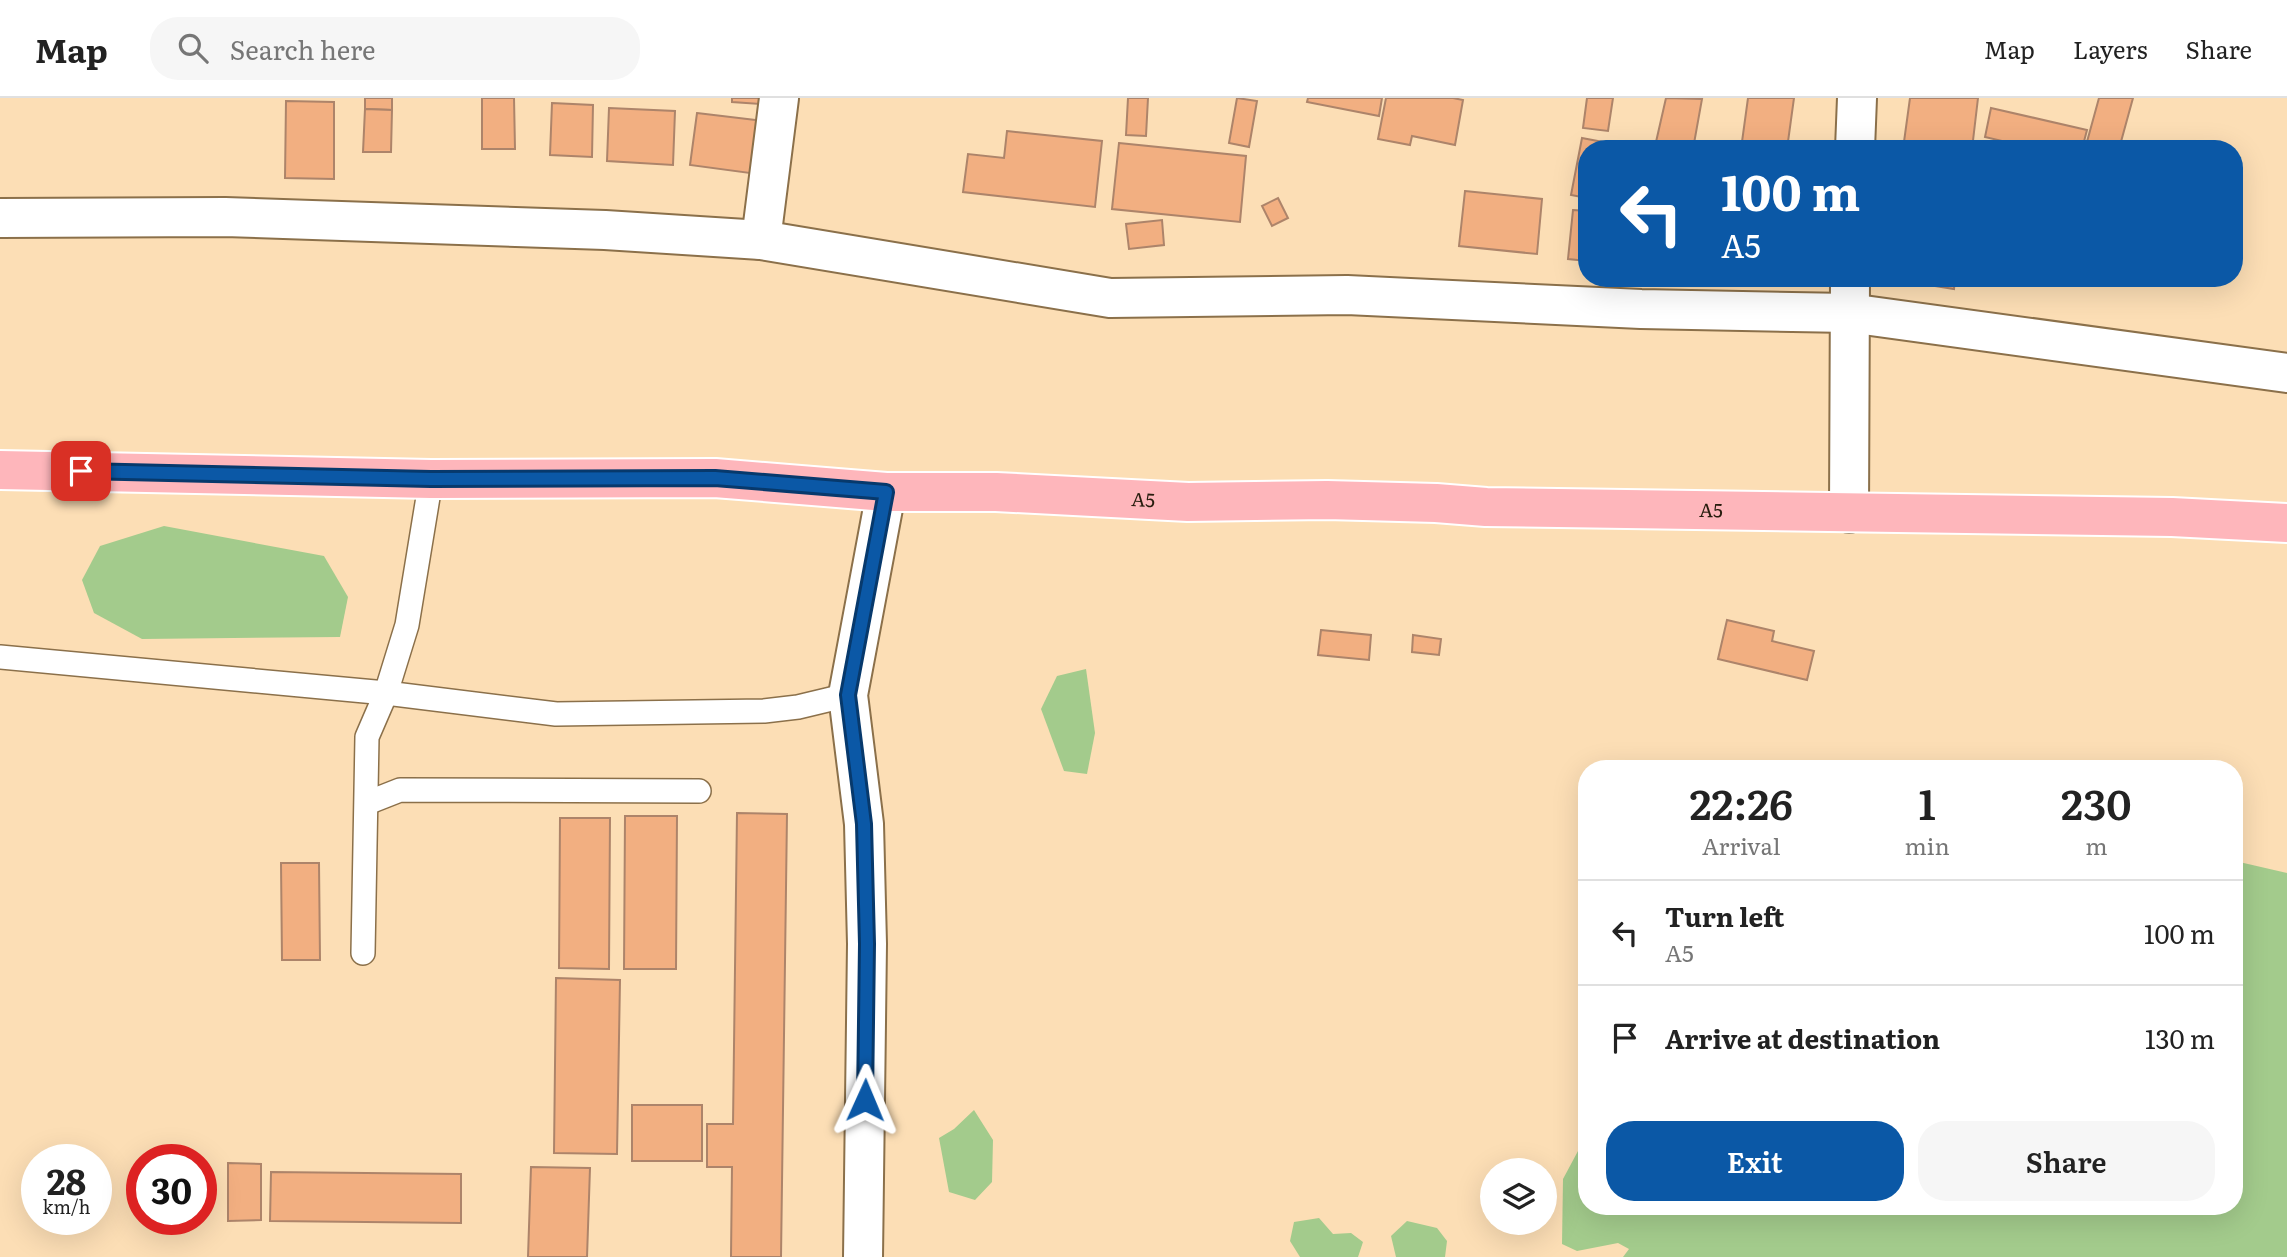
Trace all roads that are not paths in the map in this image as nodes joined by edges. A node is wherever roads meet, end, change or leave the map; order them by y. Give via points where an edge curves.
1 (779, 98) edge
2 (1857, 98) edge
3 (1855, 140) edge
4 (0, 218) edge
5 (761, 240) junction
6 (1850, 296) edge
7 (2287, 373) edge
8 (0, 470) edge
9 (431, 479) junction
10 (886, 492) junction
11 (1849, 513) junction
12 (2287, 523) edge
13 (0, 657) edge
14 (386, 694) junction
15 (848, 695) junction
16 (699, 791) dead end
17 (367, 803) junction
18 (363, 953) dead end
19 (863, 1257) edge

1 - 5 street
2 - 3 street
4 - 5 street via 239,217
5 - 6 street via 1110,298 1347,295 1717,309
6 - 7 street
6 - 11 street
8 - 9 highway, A5 / A5
9 - 10 highway, A5 / A5 via 715,478
9 - 14 lane via 407,625
10 - 11 highway, A5 / A5
10 - 15 street
11 - 12 highway, A5 / A5
13 - 14 lane
14 - 15 lane via 556,714 764,711
14 - 17 lane via 367,737
15 - 19 street via 864,824
16 - 17 lane via 400,790
17 - 18 lane

